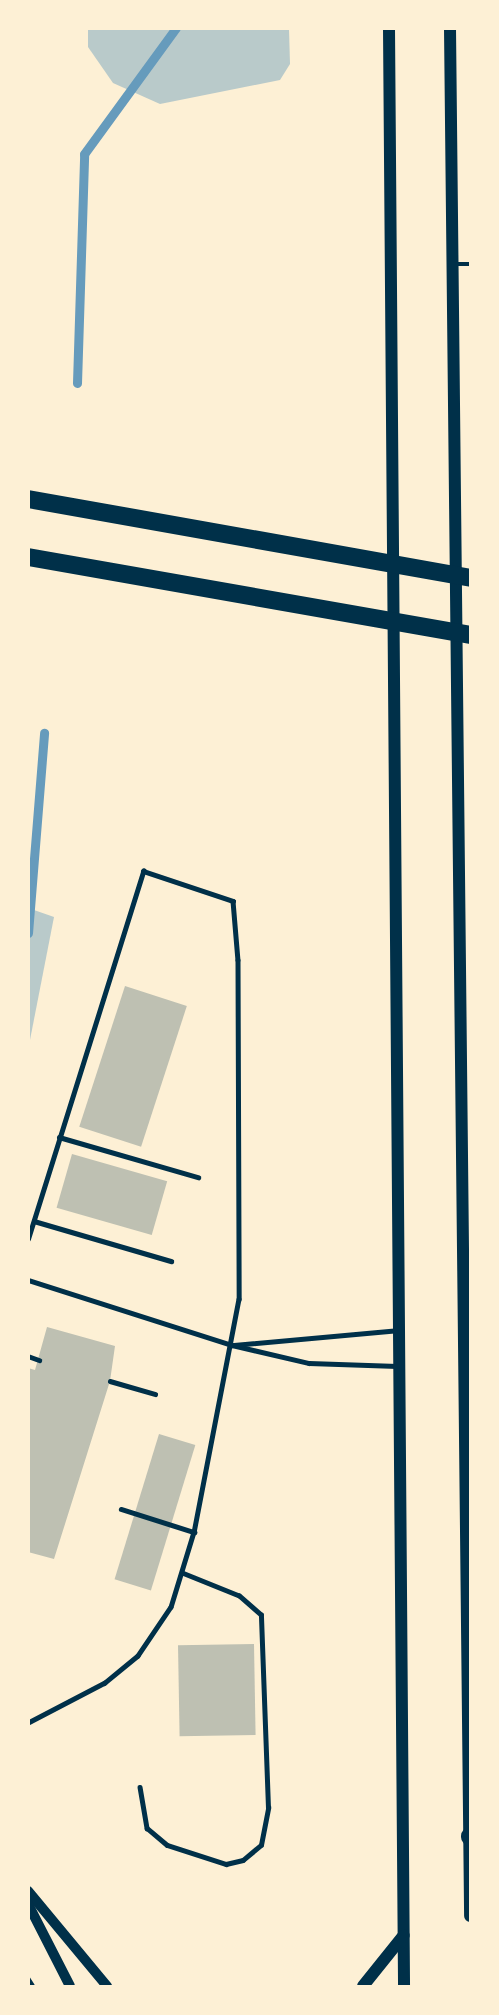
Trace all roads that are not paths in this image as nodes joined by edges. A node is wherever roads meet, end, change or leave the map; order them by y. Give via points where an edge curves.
1 (389, 28) edge
2 (450, 28) edge
3 (453, 264) junction
4 (471, 264) edge
5 (28, 499) edge
6 (28, 556) edge
7 (471, 579) edge
8 (471, 635) edge
9 (59, 1137) junction
10 (198, 1177) dead end
11 (34, 1221) junction
12 (28, 1239) edge
13 (171, 1261) dead end
14 (28, 1280) edge
15 (399, 1330) junction
16 (232, 1345) junction
17 (28, 1356) edge
18 (39, 1360) dead end
19 (399, 1366) junction
20 (110, 1381) dead end
21 (155, 1394) dead end
22 (121, 1509) dead end
23 (194, 1532) junction
24 (182, 1573) junction
25 (28, 1723) edge
26 (140, 1787) dead end
27 (470, 1837) edge
28 (28, 1891) edge
29 (28, 1904) edge
30 (471, 1916) edge
31 (405, 1935) junction
32 (70, 1986) edge
33 (107, 1986) edge
34 (363, 1986) edge
35 (404, 1986) edge

1 - 15 main road
2 - 3 main road
3 - 4 lane
3 - 27 main road
5 - 7 highway
6 - 8 highway
9 - 10 lane
9 - 11 lane
9 - 16 lane via 143,871 233,901 238,960 239,1299
11 - 12 lane
11 - 13 lane
14 - 16 lane
15 - 16 lane
15 - 19 main road
16 - 19 lane via 309,1363
16 - 23 lane
17 - 18 lane
19 - 31 main road
20 - 21 lane
22 - 23 lane
23 - 24 lane
24 - 25 lane via 166,1615 129,1666
24 - 26 lane via 239,1596 261,1615 268,1808 261,1845 243,1860 226,1864 167,1845 147,1828
27 - 30 main road
28 - 33 street
29 - 32 street
31 - 34 main road
31 - 35 main road

